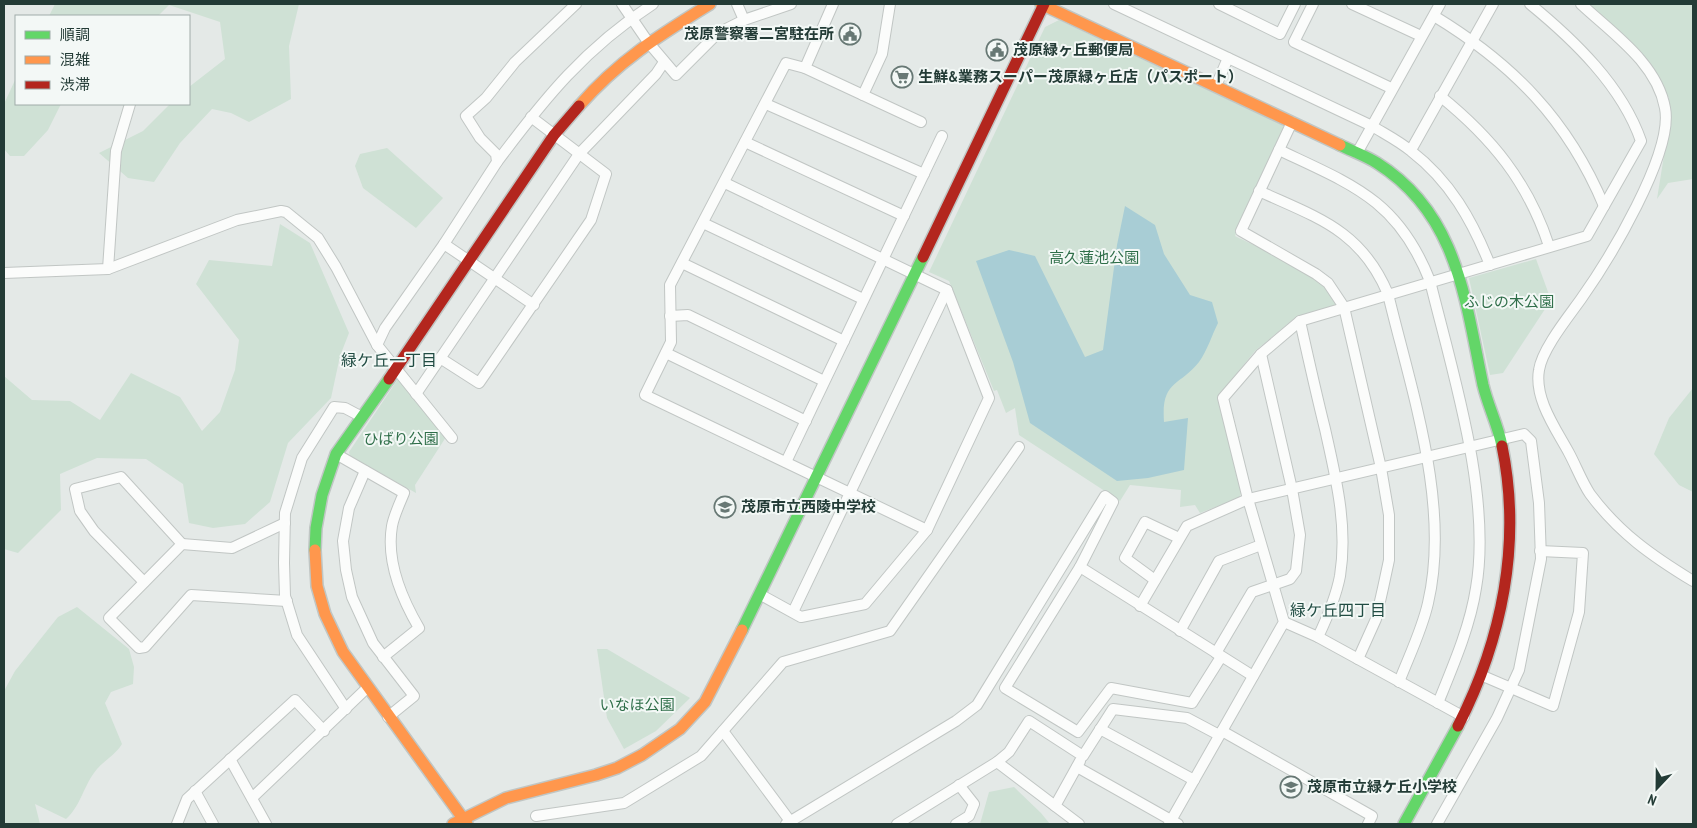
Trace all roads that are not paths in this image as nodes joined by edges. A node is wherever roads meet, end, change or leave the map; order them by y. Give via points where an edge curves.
1 (576, 4) edge
2 (622, 4) edge
3 (652, 4) edge
4 (710, 4) edge
5 (737, 4) edge
6 (791, 4) edge
7 (833, 4) edge
8 (890, 4) edge
9 (1043, 4) edge
10 (1114, 4) edge
11 (1219, 4) edge
12 (1295, 4) edge
13 (1313, 4) edge
14 (1352, 4) edge
15 (1440, 4) edge
16 (1493, 4) edge
17 (1530, 4) edge
18 (1581, 4) edge
19 (1434, 16) junction
20 (632, 17) junction
21 (744, 20) junction
22 (1421, 36) junction
23 (1473, 40) junction
24 (648, 42) junction
25 (1228, 58) junction
26 (664, 62) junction
27 (805, 68) junction
28 (1216, 86) junction
29 (1391, 88) junction
30 (863, 95) junction
31 (1440, 96) junction
32 (766, 104) junction
33 (130, 105) edge
34 (530, 117) junction
35 (921, 122) dead end
36 (1292, 122) junction
37 (1372, 126) junction
38 (554, 135) junction
39 (942, 136) dead end
40 (745, 142) junction
41 (1279, 150) junction
42 (1411, 150) junction
43 (1356, 152) junction
44 (580, 154) junction
45 (496, 162) junction
46 (924, 174) junction
47 (725, 183) junction
48 (1259, 191) junction
49 (1604, 206) junction
50 (904, 216) junction
51 (704, 223) junction
52 (444, 244) junction
53 (1549, 246) junction
54 (884, 260) junction
55 (469, 261) junction
56 (682, 263) junction
57 (1490, 265) junction
58 (108, 269) junction
59 (4, 273) edge
60 (1460, 273) junction
61 (915, 274) junction
62 (495, 278) junction
63 (1430, 281) junction
64 (947, 290) junction
65 (1388, 294) junction
66 (863, 299) junction
67 (534, 305) junction
68 (1344, 307) junction
69 (670, 316) junction
70 (1300, 321) junction
71 (844, 341) junction
72 (377, 345) junction
73 (666, 352) junction
74 (1261, 354) junction
75 (440, 358) junction
76 (397, 368) junction
77 (824, 381) junction
78 (416, 394) junction
79 (362, 416) junction
80 (806, 421) junction
81 (452, 438) dead end
82 (1502, 441) junction
83 (1019, 447) dead end
84 (1470, 448) junction
85 (336, 454) junction
86 (1427, 458) junction
87 (786, 462) junction
88 (1381, 468) junction
89 (365, 471) junction
90 (818, 478) junction
91 (1336, 478) junction
92 (1292, 489) junction
93 (849, 494) junction
94 (1248, 499) junction
95 (285, 523) junction
96 (927, 530) junction
97 (1179, 538) junction
98 (182, 544) junction
99 (1261, 545) junction
100 (1540, 551) junction
101 (1080, 567) junction
102 (1155, 580) junction
103 (1693, 580) edge
104 (144, 582) junction
105 (1274, 585) junction
106 (761, 595) junction
107 (287, 601) junction
108 (1140, 606) junction
109 (793, 612) junction
110 (1284, 622) junction
111 (1180, 631) junction
112 (1318, 637) junction
113 (1219, 655) junction
114 (383, 657) junction
115 (1358, 659) junction
116 (1253, 676) junction
117 (1483, 676) junction
118 (1399, 682) junction
119 (367, 688) junction
120 (1511, 688) junction
121 (1438, 703) junction
122 (346, 709) junction
123 (388, 718) junction
124 (1464, 718) junction
125 (1100, 729) junction
126 (324, 731) junction
127 (723, 731) junction
128 (1220, 733) junction
129 (1083, 756) junction
130 (230, 759) junction
131 (997, 762) junction
132 (1077, 767) junction
133 (1194, 780) junction
134 (959, 785) junction
135 (195, 792) junction
136 (252, 798) junction
137 (1055, 806) junction
138 (536, 816) dead end
139 (461, 822) edge
140 (788, 823) edge
141 (1172, 823) edge
142 (178, 824) edge
143 (213, 824) edge
144 (266, 824) edge
145 (897, 824) edge
146 (956, 824) edge
147 (1079, 824) edge
148 (1368, 824) edge
149 (1404, 824) edge
150 (1437, 824) edge

1 - 45 street via 515,62 486,98 466,116 480,138 496,154
2 - 20 street
3 - 20 street
4 - 24 street
5 - 21 street
6 - 21 street
7 - 27 street
8 - 30 street via 882,54
9 - 28 street
9 - 61 street
10 - 25 street
11 - 12 street via 1280,34
13 - 29 street via 1294,42
14 - 22 street
15 - 19 street
16 - 23 street
17 - 49 street via 1574,44 1613,89 1634,122 1641,141
18 - 103 street via 1637,57 1658,83 1666,110 1665,126 1652,173 1613,247 1566,317 1539,369 1539,392 1589,492 1609,517 1650,555
19 - 22 street
19 - 23 street
20 - 24 street
20 - 34 street via 574,66
21 - 26 street via 718,33 676,75
22 - 29 street
23 - 31 street
23 - 49 street via 1535,96 1554,118 1581,156
24 - 26 street
24 - 38 street via 594,89
25 - 28 street
25 - 37 street
26 - 44 street
27 - 30 street
27 - 32 street via 786,64
28 - 36 street
29 - 37 street
30 - 35 street
31 - 42 street
31 - 53 street via 1484,134 1510,166 1535,207
32 - 40 street
32 - 46 street
33 - 58 street via 116,151
34 - 38 street
34 - 45 street
36 - 41 street
36 - 43 street
37 - 42 street
37 - 43 street
38 - 44 street
38 - 55 street
39 - 46 street
40 - 47 street
40 - 50 street
41 - 48 street
41 - 63 street via 1359,189 1378,202 1408,235
42 - 57 street via 1453,193 1477,232
43 - 60 street via 1397,177 1418,197 1449,244
44 - 62 street
44 - 67 street via 606,174 591,220
45 - 52 street
46 - 50 street
47 - 51 street
47 - 54 street
48 - 65 street via 1330,224 1344,234 1378,271
48 - 68 street via 1241,231 1328,283
49 - 53 street via 1586,236
50 - 54 street
51 - 56 street
51 - 66 street
52 - 55 street
52 - 72 street
53 - 57 street
54 - 61 street
54 - 66 street
55 - 62 street
55 - 76 street
56 - 69 street via 670,284
56 - 71 street
57 - 60 street
58 - 59 street
58 - 72 street via 237,220 286,212 318,238
60 - 63 street
60 - 82 street via 1488,404
61 - 64 street
61 - 90 street
62 - 67 street
62 - 75 street
63 - 65 street
63 - 84 street
64 - 93 street
64 - 96 street via 989,398
65 - 68 street
65 - 86 street
66 - 71 street
67 - 75 street via 479,383
68 - 70 street
68 - 88 street
69 - 73 street via 671,342
69 - 77 street via 688,315
70 - 74 street
70 - 91 street
71 - 77 street
72 - 76 street
73 - 80 street
73 - 87 street via 645,395
74 - 92 street
74 - 94 street via 1223,398
75 - 78 street
76 - 78 street
76 - 79 street
77 - 80 street
78 - 81 street
79 - 85 street
79 - 95 street via 334,407 320,426 302,458 285,513
80 - 87 street
82 - 84 street
82 - 100 street via 1524,434 1531,441 1540,503
82 - 117 street via 1510,531 1509,569
83 - 127 street via 890,631 783,662
84 - 86 street
84 - 121 street via 1480,533 1476,588 1459,649
85 - 89 street
85 - 119 street via 322,495 316,528 317,586 325,614 343,652
86 - 88 street
86 - 118 street via 1434,512 1428,604
87 - 90 street
88 - 91 street
88 - 115 street via 1389,515 1389,560 1376,619
89 - 114 street via 349,508 343,541 352,597 373,644
89 - 114 street via 404,493 392,526 392,556 405,604 419,628
90 - 93 street
90 - 106 street
91 - 92 street
91 - 112 street via 1343,532 1340,577
92 - 94 street
92 - 105 street via 1300,535 1296,570 1290,579
93 - 96 street
93 - 109 street
94 - 97 street via 1187,526
94 - 99 street
95 - 98 street via 232,548
95 - 107 street
96 - 109 street via 865,604 801,616
97 - 102 street
97 - 102 street via 1145,522 1128,549 1125,558
98 - 104 street
98 - 104 street via 121,477 75,489 80,511 94,531
99 - 105 street
99 - 111 street via 1219,561
100 - 120 street via 1519,670
100 - 120 street via 1583,553 1579,612 1553,706
101 - 108 street
101 - 113 street via 1005,688 1078,732 1111,688 1192,703
101 - 140 street via 1113,502 1105,496 976,705 956,721
102 - 108 street
104 - 107 street via 109,618 139,648 145,647 191,595
105 - 110 street
105 - 113 street via 1252,592
106 - 109 street
106 - 139 street via 713,690 694,716 676,733 618,768 506,798
107 - 122 street via 298,635
108 - 111 street
110 - 112 street
110 - 116 street
111 - 113 street
112 - 115 street
113 - 116 street
114 - 123 street via 414,696
115 - 118 street
116 - 128 street
117 - 120 street
117 - 124 street
118 - 121 street
119 - 122 street
119 - 123 street
120 - 150 street
121 - 124 street
122 - 126 street
123 - 139 street
124 - 149 street
125 - 128 street via 1113,709 1188,718
125 - 129 street
125 - 133 street
126 - 130 street via 295,700
126 - 136 street
127 - 138 street via 701,756 624,803
127 - 140 street
128 - 133 street
128 - 148 street via 1372,816
129 - 131 street via 1028,722 1009,752
129 - 132 street
130 - 135 street
130 - 136 street
131 - 134 street
131 - 137 street
132 - 137 street
132 - 141 street
133 - 141 street
134 - 145 street
134 - 146 street via 974,804 969,816
135 - 142 street via 181,811
135 - 143 street
136 - 144 street
137 - 147 street

